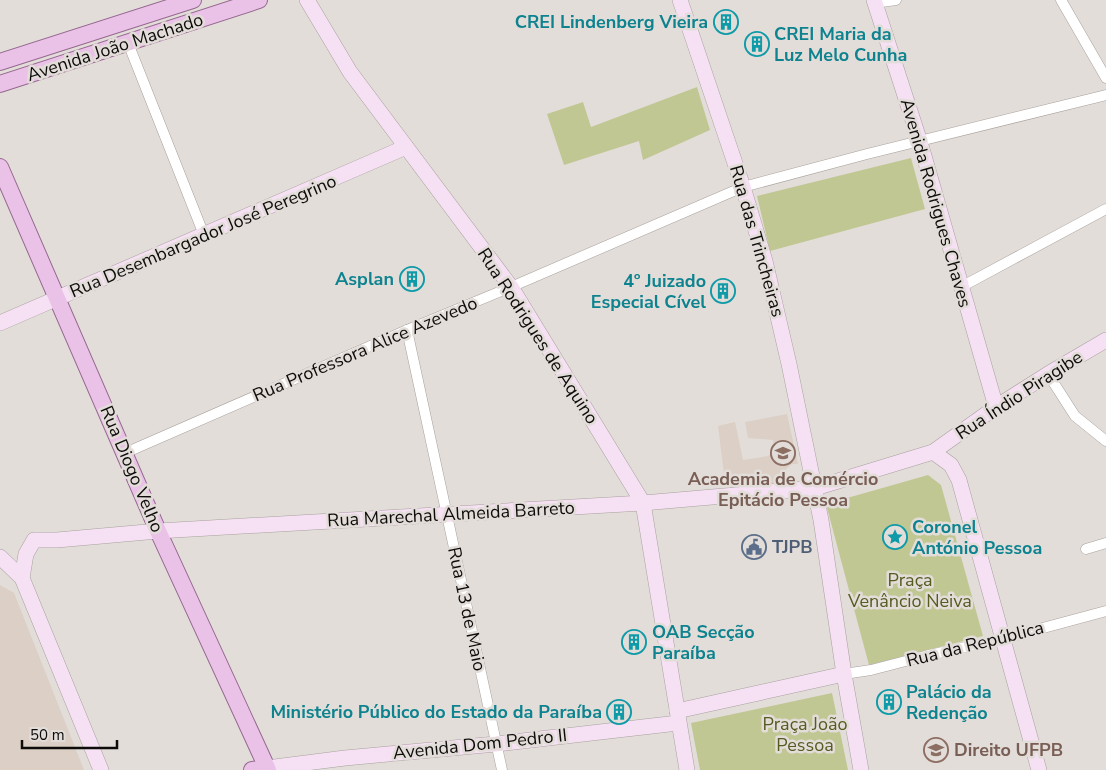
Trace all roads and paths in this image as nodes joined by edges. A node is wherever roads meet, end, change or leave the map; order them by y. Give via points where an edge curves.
1 (193, 0) edge
2 (259, 0) edge
3 (308, 0) edge
4 (680, 0) edge
5 (896, 0) edge
6 (1062, 0) edge
7 (874, 1) edge
8 (128, 43) junction
9 (0, 62) edge
10 (1106, 78) edge
11 (0, 84) edge
12 (1106, 95) edge
13 (920, 142) junction
14 (406, 147) junction
15 (0, 167) edge
16 (743, 187) junction
17 (1106, 209) edge
18 (204, 235) junction
19 (511, 287) junction
20 (962, 287) junction
21 (58, 299) junction
22 (0, 323) edge
23 (406, 330) junction
24 (1106, 340) edge
25 (1048, 374) junction
26 (996, 407) junction
27 (1106, 441) edge
28 (933, 452) junction
29 (125, 453) junction
30 (815, 488) junction
31 (643, 503) junction
32 (447, 514) junction
33 (158, 531) junction
34 (1106, 543) edge
35 (1086, 549) dead end
36 (0, 556) edge
37 (22, 578) junction
38 (1106, 611) edge
39 (1002, 639) junction
40 (844, 674) junction
41 (678, 717) junction
42 (496, 744) junction
43 (263, 769) edge
44 (101, 770) edge
45 (502, 770) edge
46 (687, 770) edge
47 (861, 770) edge
48 (1038, 770) edge

1 - 9 main road, Avenida João Machado
2 - 8 main road, Avenida João Machado
3 - 14 street, Rua Rodrigues de Aquino via 350,72
4 - 16 street, Rua das Trincheiras
5 - 7 street
6 - 10 street
7 - 13 street, Avenida Rodrigues Chaves
8 - 11 main road, Avenida João Machado
8 - 18 street
12 - 13 street, Rua Professora Alice Azevedo
13 - 16 street, Rua Professora Alice Azevedo
13 - 20 street, Avenida Rodrigues Chaves
14 - 18 street, Rua Desembargador José Peregrino
14 - 19 street, Rua Rodrigues de Aquino
15 - 21 main road, Rua Diogo Velho
16 - 19 street, Rua Professora Alice Azevedo
16 - 30 street, Rua das Trincheiras via 769,280
17 - 20 street
18 - 21 street, Rua Desembargador José Peregrino
19 - 23 street, Rua Professora Alice Azevedo
19 - 31 street, Rua Rodrigues de Aquino
20 - 26 street, Avenida Rodrigues Chaves
21 - 22 street, Rua Desembargador José Peregrino
21 - 29 main road, Rua Diogo Velho
23 - 29 street, Rua Professora Alice Azevedo
23 - 32 street, Rua 13 de Maio
24 - 25 street, Rua Índio Piragibe
25 - 26 street, Rua Índio Piragibe
25 - 27 street via 1075,416
26 - 28 street, Rua Índio Piragibe
28 - 30 street, Rua Marechal Almeida Barreto
28 - 39 street via 951,465 959,480
29 - 33 main road, Rua Diogo Velho
30 - 31 street, Rua Marechal Almeida Barreto
30 - 40 street
31 - 32 street, Rua Marechal Almeida Barreto
31 - 41 street, Rua Rodrigues de Aquino
32 - 33 street, Rua Marechal Almeida Barreto
32 - 42 street, Rua 13 de Maio
33 - 37 street, Rua Marechal Almeida Barreto via 34,540 26,554
33 - 43 main road, Rua Diogo Velho
34 - 35 street
36 - 37 street
37 - 44 street
38 - 39 street, Rua da República
39 - 40 street, Rua da República
39 - 48 street
40 - 41 street
40 - 47 street
41 - 42 street, Avenida Dom Pedro II
41 - 46 street
42 - 43 street, Avenida Dom Pedro II
42 - 45 street, Rua 13 de Maio

